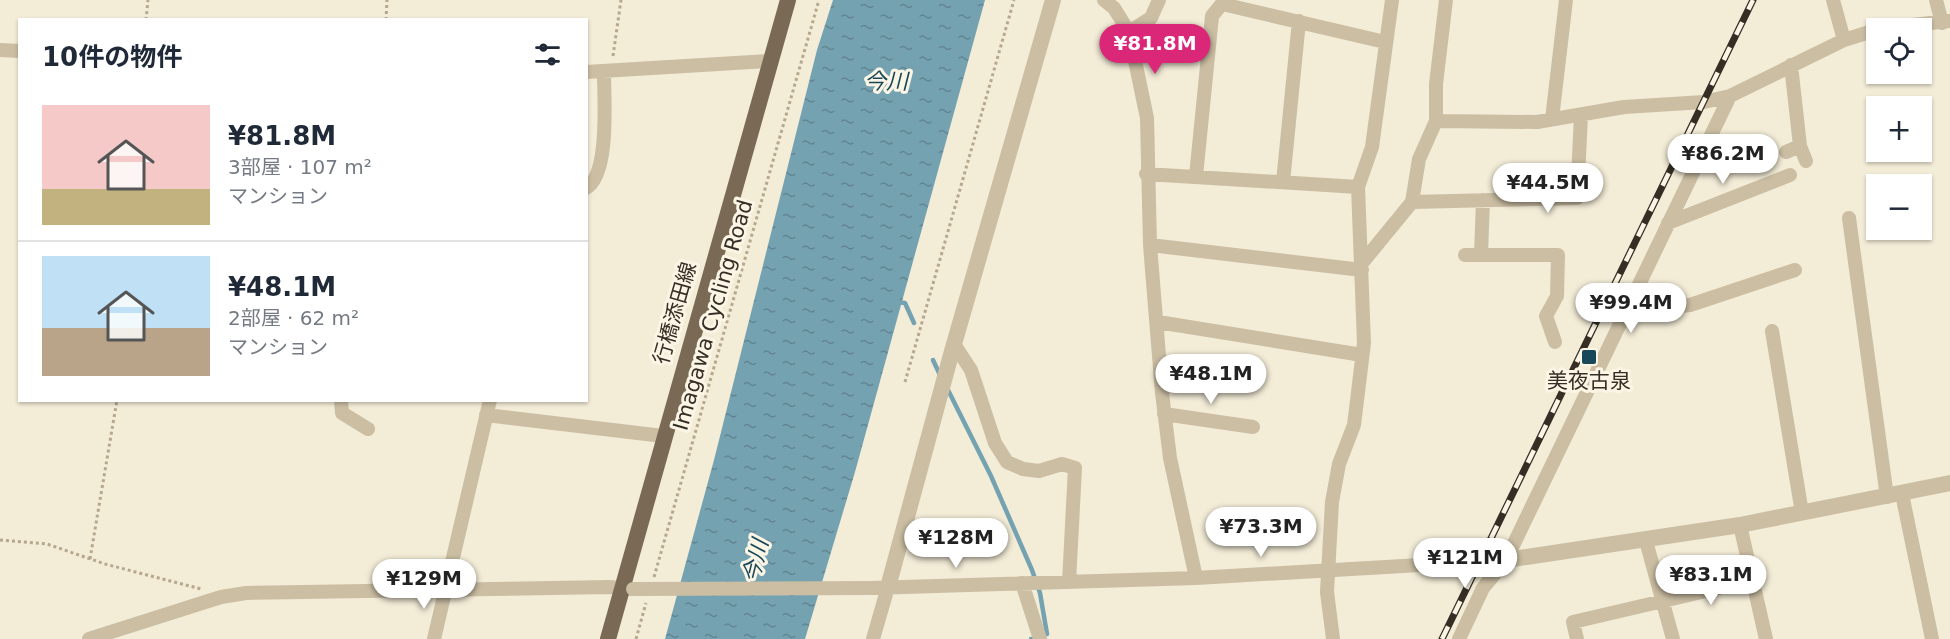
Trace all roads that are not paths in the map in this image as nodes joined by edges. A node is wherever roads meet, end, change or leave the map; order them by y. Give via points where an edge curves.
1 (788, 0) edge
2 (1053, 0) edge
3 (1104, 0) edge
4 (1160, 0) edge
5 (1392, 0) edge
6 (1456, 0) edge
7 (1566, 0) edge
8 (1833, 0) edge
9 (1936, 0) edge
10 (1224, 2) edge
11 (1446, 5) edge
12 (1299, 21) junction
13 (1946, 22) edge
14 (1129, 32) junction
15 (1866, 33) edge
16 (1844, 40) junction
17 (1386, 42) junction
18 (0, 50) edge
19 (18, 51) edge
20 (770, 61) junction
21 (1791, 65) junction
22 (588, 72) edge
23 (607, 72) junction
24 (1730, 96) junction
25 (1581, 116) junction
26 (1552, 118) junction
27 (1436, 121) junction
28 (1800, 146) junction
29 (1786, 152) dead end
30 (1806, 161) dead end
31 (1146, 174) junction
32 (1790, 175) dead end
33 (1196, 176) junction
34 (1283, 182) junction
35 (588, 188) edge
36 (1358, 188) junction
37 (1483, 200) junction
38 (1412, 202) junction
39 (1850, 218) dead end
40 (1668, 223) junction
41 (1150, 245) junction
42 (1465, 255) dead end
43 (1481, 255) junction
44 (1362, 267) junction
45 (1795, 270) dead end
46 (1624, 312) junction
47 (1158, 322) junction
48 (1772, 331) dead end
49 (1555, 342) dead end
50 (953, 347) junction
51 (1362, 356) junction
52 (341, 402) edge
53 (487, 405) edge
54 (1164, 414) junction
55 (1253, 427) dead end
56 (368, 429) dead end
57 (663, 436) junction
58 (1950, 483) edge
59 (1894, 495) junction
60 (1802, 513) junction
61 (1740, 525) junction
62 (1646, 541) junction
63 (1506, 560) junction
64 (1328, 569) junction
65 (1196, 578) junction
66 (1753, 580) junction
67 (1069, 582) junction
68 (1024, 583) junction
69 (880, 587) junction
70 (445, 588) junction
71 (628, 589) junction
72 (1661, 602) junction
73 (89, 639) edge
74 (434, 639) edge
75 (608, 639) edge
76 (873, 639) edge
77 (1040, 639) edge
78 (1333, 639) edge
79 (1459, 639) edge
80 (1577, 639) edge
81 (1673, 639) edge
82 (1766, 639) edge
83 (1932, 639) edge

1 - 20 main road, 行橋添田線
2 - 50 street
3 - 14 street
4 - 14 street via 1150,18
5 - 17 street
6 - 11 street
7 - 26 street
8 - 16 street
9 - 13 street
10 - 12 street
10 - 33 street via 1212,16
11 - 27 street via 1436,84
12 - 17 street
12 - 34 street
14 - 31 street via 1147,118
15 - 16 street
16 - 21 street
17 - 36 street via 1372,147
18 - 19 street
20 - 23 street
20 - 57 main road, 行橋添田線
21 - 24 street
21 - 28 street
22 - 23 street
23 - 35 street via 602,165
24 - 25 street via 1624,107
24 - 40 street
25 - 26 street
25 - 37 street via 1577,198
26 - 27 street via 1537,122
27 - 38 street via 1419,159
28 - 29 street
28 - 30 street
31 - 33 street
31 - 41 street
32 - 40 street
33 - 34 street
34 - 36 street
36 - 44 street
37 - 38 street
37 - 43 street
38 - 44 street
39 - 59 street
40 - 46 street
41 - 44 street
41 - 47 street
42 - 43 street
43 - 49 street via 1558,255 1557,296 1546,316
44 - 51 street
45 - 46 street via 1690,305
46 - 63 street
47 - 51 street
47 - 54 street
48 - 60 street
50 - 67 street via 971,370 995,444 1007,462 1040,471 1062,464 1075,468
50 - 69 street
51 - 64 street via 1354,425 1335,481
52 - 56 street via 342,413
53 - 57 street
53 - 70 street
54 - 55 street
54 - 65 street
57 - 71 main road, 行橋添田線
58 - 59 street
59 - 60 street
59 - 83 street
60 - 61 street
61 - 62 street
61 - 66 street
62 - 63 street
62 - 72 street
63 - 64 street
63 - 79 street via 1483,588
64 - 65 street
64 - 78 street
65 - 67 street
66 - 72 street
66 - 82 street
67 - 68 street
68 - 69 street
68 - 77 street
69 - 71 street, bridge
69 - 76 street
70 - 71 street
70 - 73 street via 221,597
70 - 74 street
71 - 75 main road, 行橋添田線
72 - 80 street via 1573,622
72 - 81 street

